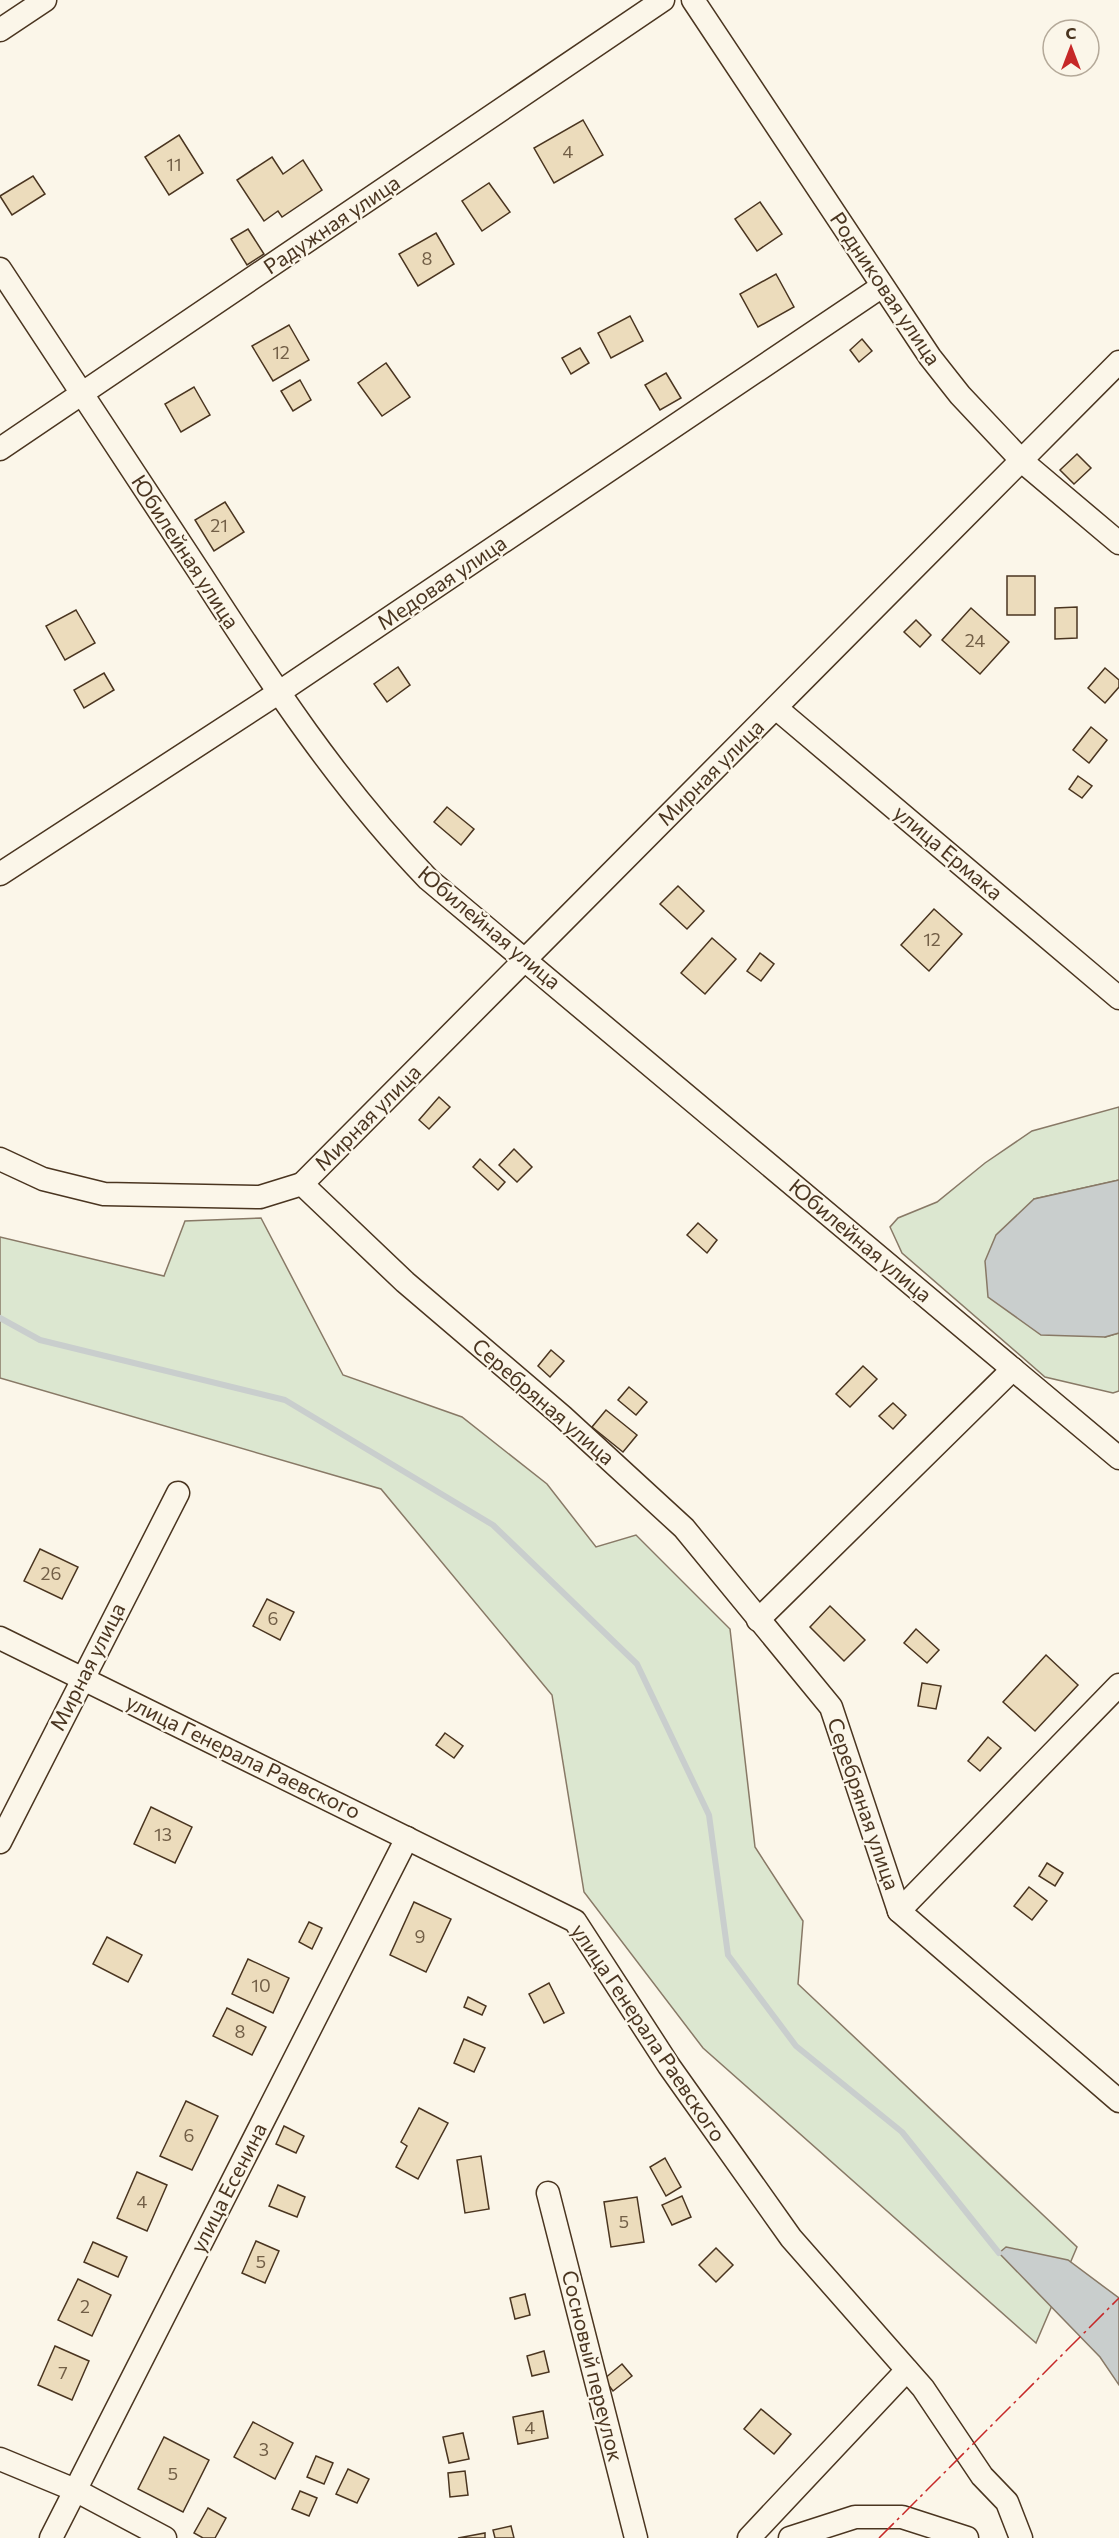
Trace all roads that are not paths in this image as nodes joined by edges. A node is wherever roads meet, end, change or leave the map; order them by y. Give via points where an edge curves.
1 (45, 0) edge
2 (663, 0) edge
3 (693, 0) edge
4 (0, 30) edge
5 (0, 269) edge
6 (881, 287) junction
7 (1119, 363) edge
8 (82, 394) junction
9 (0, 449) edge
10 (1023, 462) junction
11 (1119, 543) edge
12 (278, 693) junction
13 (776, 708) junction
14 (0, 874) edge
15 (525, 958) junction
16 (1119, 998) edge
17 (0, 1159) edge
18 (302, 1184) junction
19 (1013, 1369) junction
20 (1119, 1458) edge
21 (178, 1493) dead end
22 (758, 1620) junction
23 (0, 1638) edge
24 (82, 1679) junction
25 (1119, 1685) edge
26 (407, 1838) junction
27 (0, 1842) edge
28 (899, 1911) junction
29 (1119, 2101) edge
30 (548, 2193) dead end
31 (907, 2370) junction
32 (0, 2459) edge
33 (75, 2490) junction
34 (51, 2538) edge
35 (165, 2538) edge
36 (636, 2538) edge
37 (749, 2538) edge
38 (790, 2538) edge
39 (967, 2538) edge
40 (1021, 2538) edge

1 - 4 street
2 - 8 street, Радужная улица
3 - 6 street, Родниковая улица
5 - 8 street, Юбилейная улица
6 - 10 street, Родниковая улица via 960,395
6 - 12 street, Медовая улица
7 - 10 street, Мирная улица
8 - 9 street, Радужная улица
8 - 12 street, Юбилейная улица
10 - 11 street, Родниковая улица
10 - 13 street, Мирная улица
12 - 14 street, Медовая улица
12 - 15 street, Юбилейная улица via 391,841 428,879
13 - 15 street, Мирная улица
13 - 16 street, улица Ермака
15 - 18 street, Мирная улица
15 - 19 street, Юбилейная улица
17 - 18 street via 43,1179 104,1194 260,1197
18 - 22 street, Серебряная улица via 405,1282 562,1416 684,1528
19 - 20 street, Юбилейная улица
19 - 22 street
21 - 24 street, Мирная улица
22 - 28 street, Серебряная улица via 831,1707
23 - 24 street, улица Генерала Раевского
24 - 26 street, улица Генерала Раевского
24 - 27 street, Мирная улица
25 - 28 street, Серебряная улица
26 - 31 street, улица Генерала Раевского via 574,1921 669,2067 792,2238
26 - 33 street, улица Есенина
28 - 29 street, Серебряная улица
30 - 36 street, Сосновый переулок
31 - 37 street
31 - 40 street, улица Генерала Раевского via 982,2476 1007,2502
32 - 33 street
33 - 34 street, улица Есенина
33 - 35 street
38 - 39 street via 855,2517 902,2517

